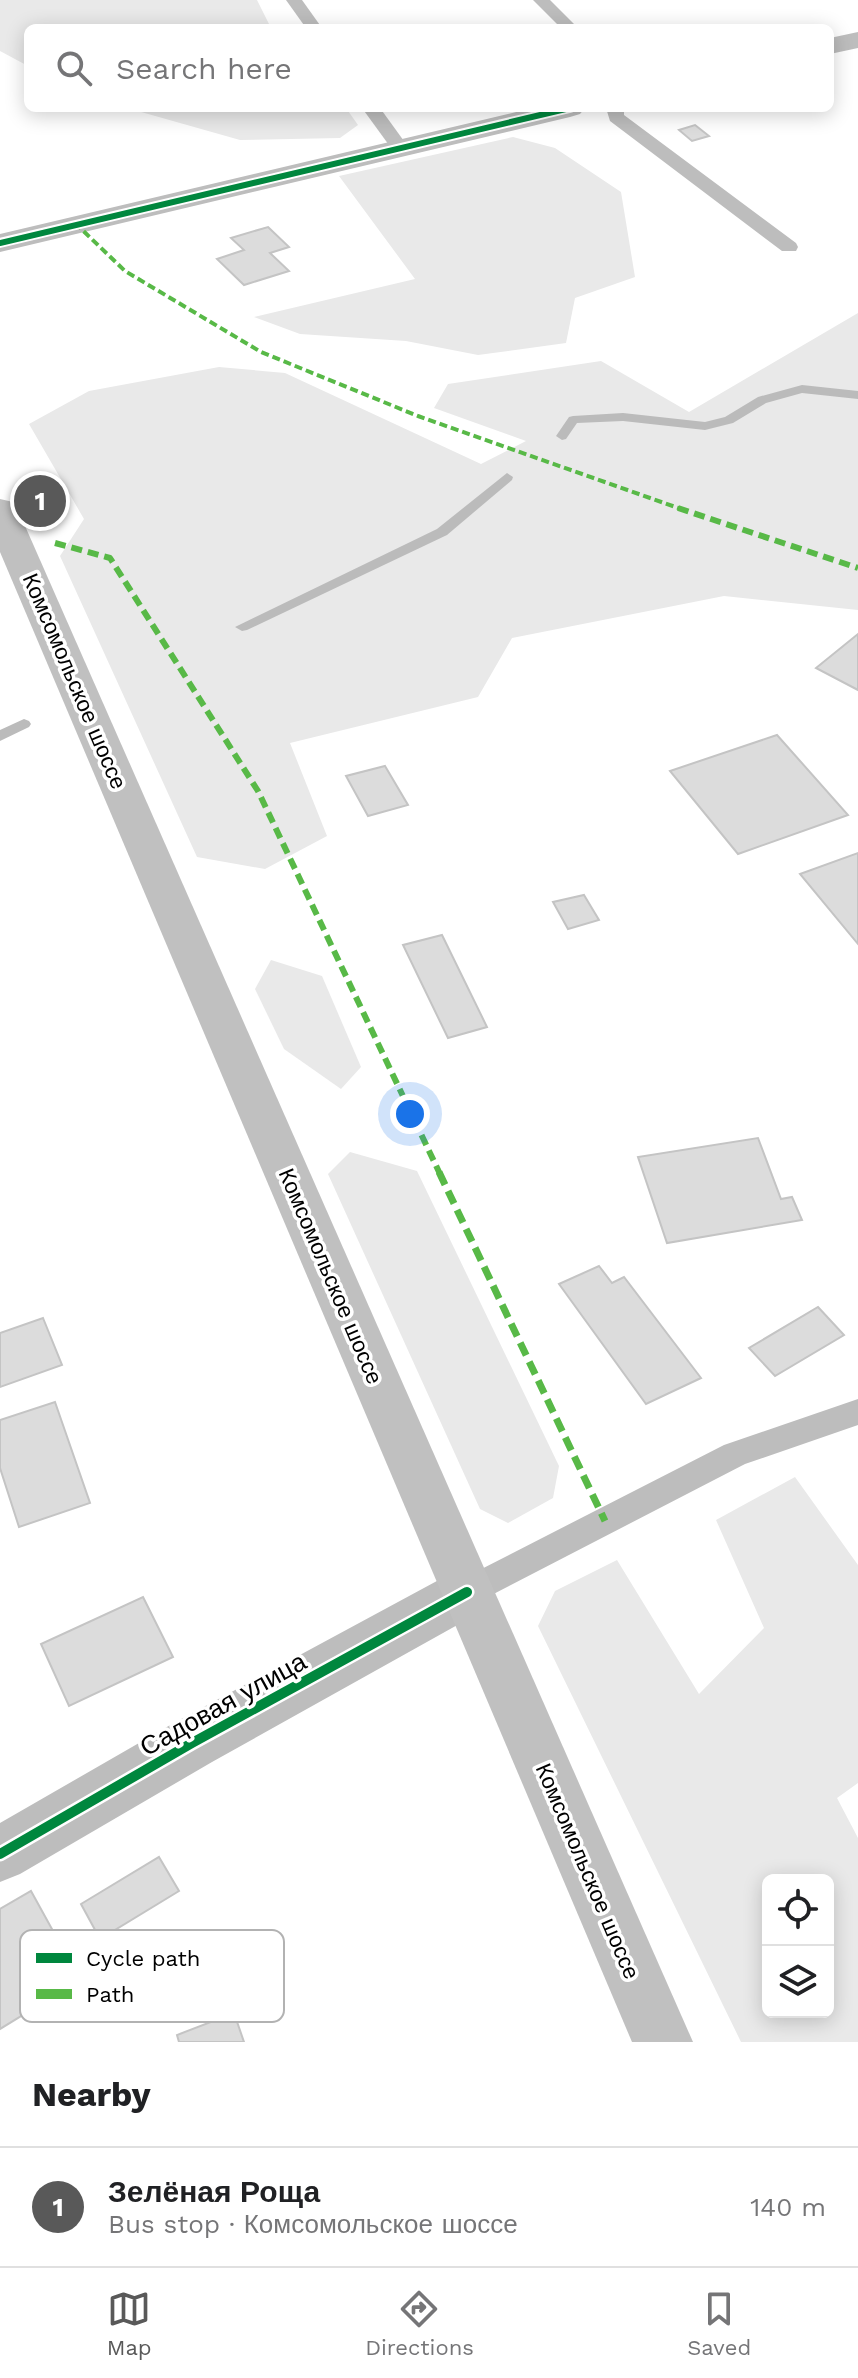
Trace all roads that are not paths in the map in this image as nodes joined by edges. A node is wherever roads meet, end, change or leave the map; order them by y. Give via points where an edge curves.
1 (294, 0) edge
2 (541, 0) edge
3 (311, 24) edge
4 (566, 24) edge
5 (858, 40) edge
6 (834, 45) edge
7 (374, 112) edge
8 (553, 112) edge
9 (615, 112) edge
10 (400, 148) junction
11 (0, 243) edge
12 (789, 247) dead end
13 (0, 510) edge
14 (858, 1412) edge
15 (467, 1592) junction
16 (0, 1854) edge
17 (663, 2042) edge

1 - 3 lane
2 - 4 lane
5 - 6 street
7 - 10 lane
8 - 10 street
9 - 12 lane
10 - 11 street
13 - 15 main road, Комсомольское шоссе
14 - 15 lane via 735,1454
15 - 16 street, Садовая улица
15 - 17 main road, Комсомольское шоссе

